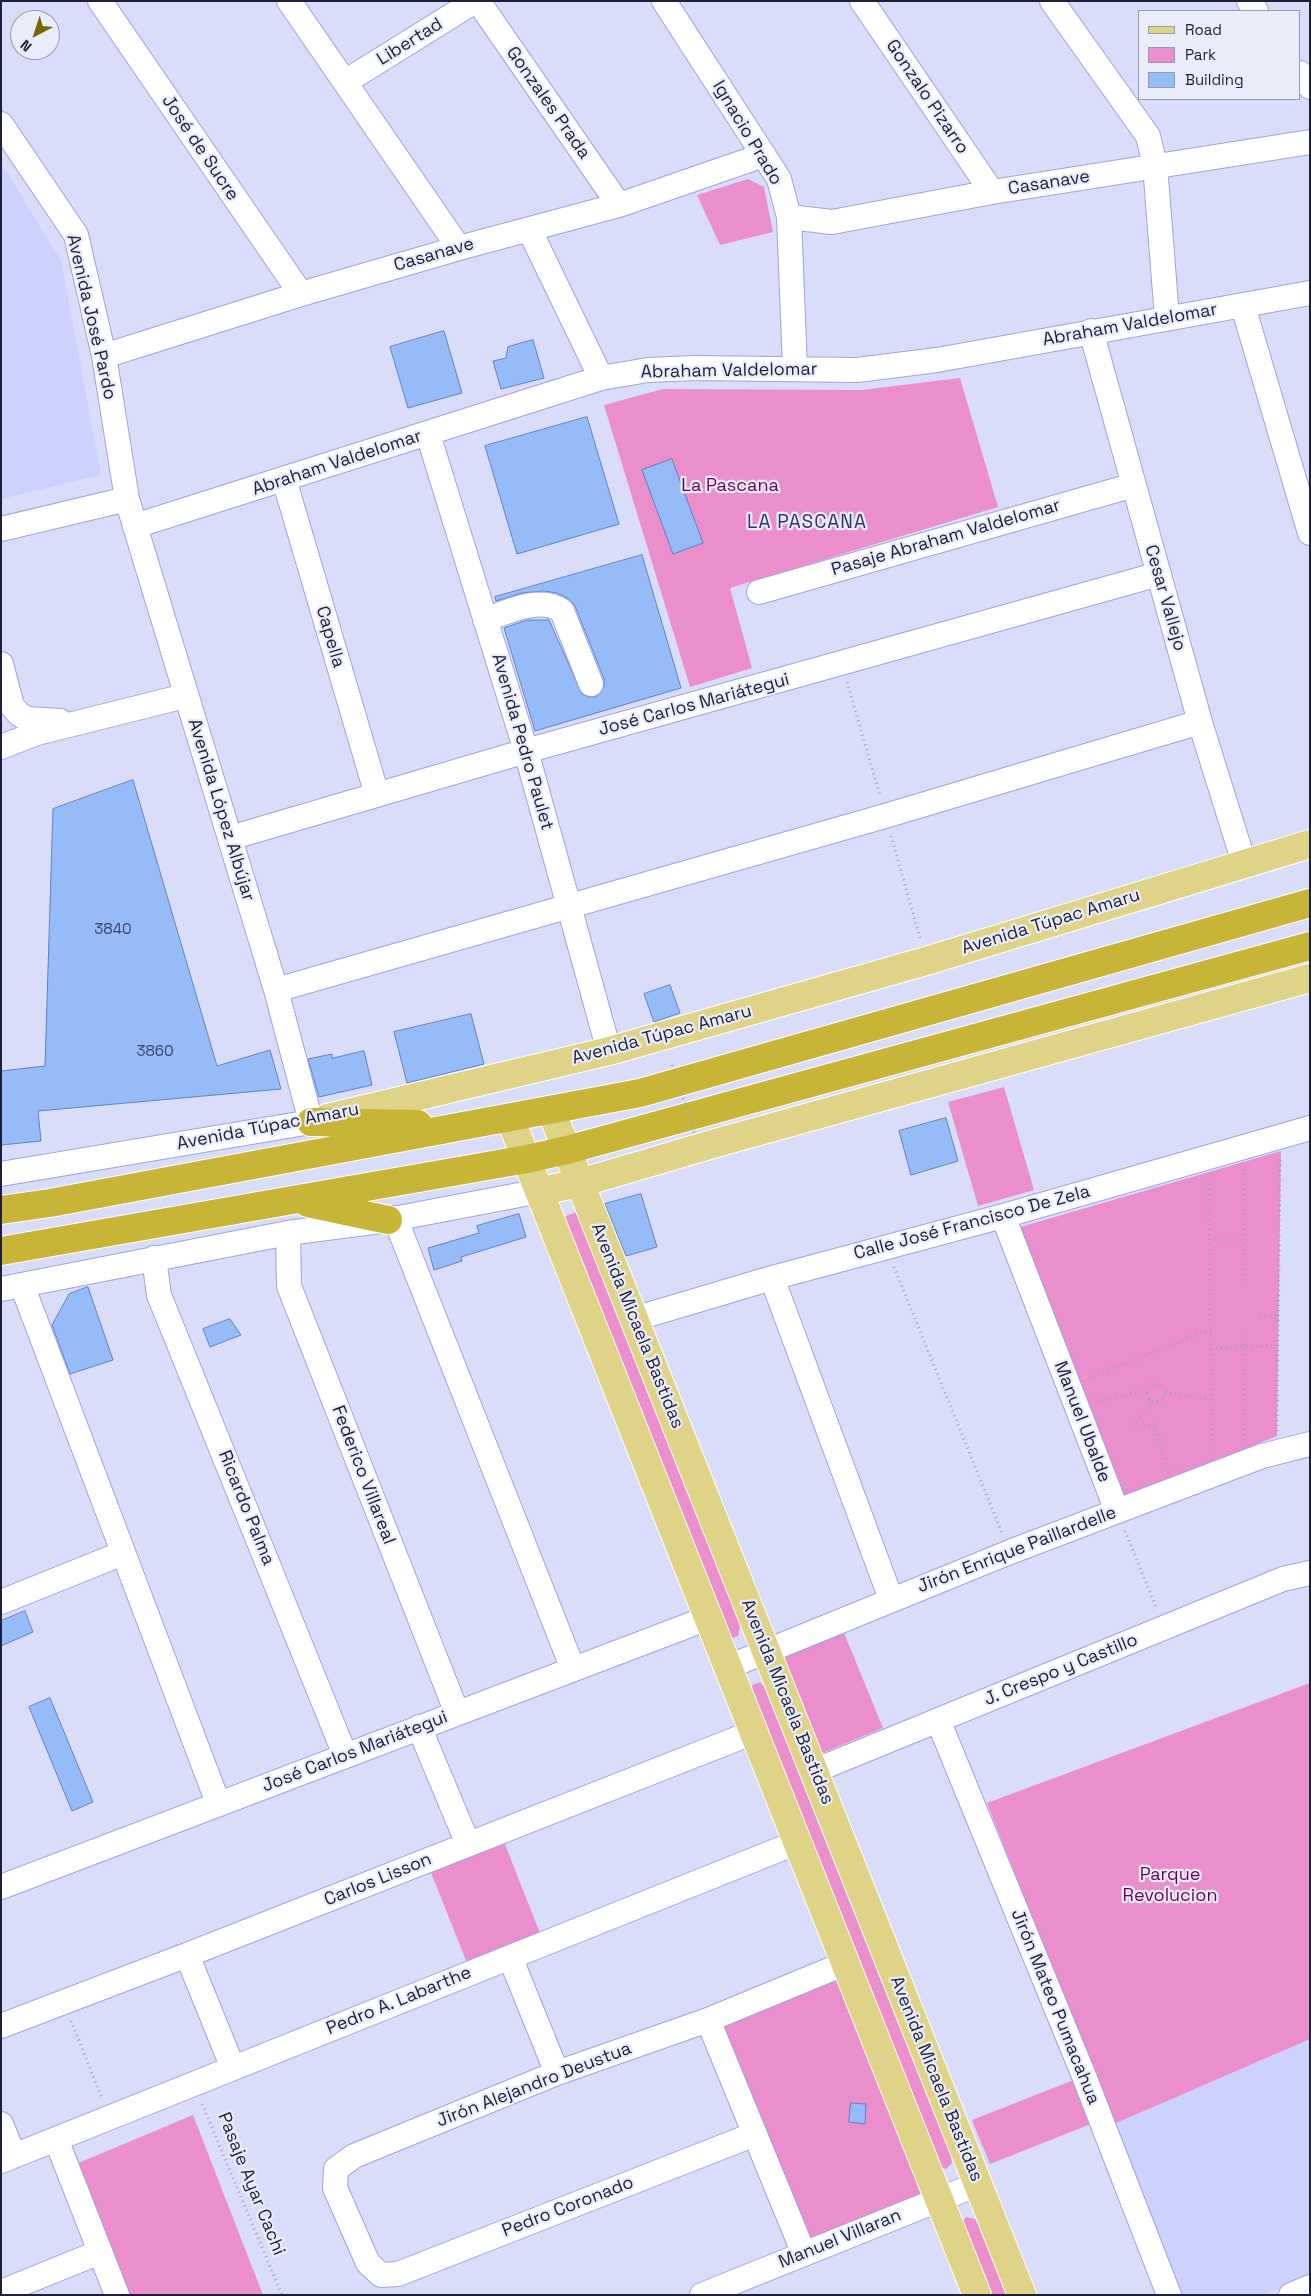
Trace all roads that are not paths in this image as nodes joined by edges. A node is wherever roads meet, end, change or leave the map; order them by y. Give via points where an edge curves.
1 (100, 1) edge
2 (289, 1) edge
3 (477, 1) edge
4 (664, 1) edge
5 (862, 1) edge
6 (1052, 1) edge
7 (1301, 74) edge
8 (345, 82) junction
9 (1310, 87) edge
10 (1, 124) edge
11 (1310, 142) edge
12 (764, 155) junction
13 (1156, 165) junction
14 (992, 192) junction
15 (619, 205) junction
16 (789, 217) junction
17 (529, 230) junction
18 (459, 248) junction
19 (1310, 293) edge
20 (301, 294) junction
21 (1243, 306) junction
22 (1167, 318) junction
23 (1090, 331) junction
24 (104, 356) junction
25 (795, 369) junction
26 (601, 378) junction
27 (428, 434) junction
28 (284, 479) junction
29 (1134, 485) junction
30 (127, 499) junction
31 (135, 526) junction
32 (1, 528) edge
33 (1310, 533) edge
34 (1159, 574) junction
35 (759, 592) dead end
36 (485, 620) junction
37 (1, 664) edge
38 (591, 684) dead end
39 (185, 696) junction
40 (82, 722) junction
41 (1200, 722) junction
42 (1, 746) edge
43 (526, 751) junction
44 (377, 795) junction
45 (230, 838) junction
46 (1310, 844) edge
47 (1244, 863) junction
48 (1310, 903) edge
49 (569, 906) junction
50 (1310, 946) edge
51 (1310, 978) edge
52 (276, 990) junction
53 (609, 1052) junction
54 (551, 1110) junction
55 (510, 1118) junction
56 (311, 1122) junction
57 (477, 1125) junction
58 (1310, 1128) edge
59 (567, 1150) junction
60 (527, 1159) junction
61 (1, 1174) edge
62 (580, 1183) junction
63 (540, 1191) junction
64 (294, 1200) junction
65 (1, 1210) edge
66 (1003, 1216) junction
67 (392, 1219) junction
68 (288, 1233) junction
69 (1, 1251) edge
70 (154, 1258) junction
71 (772, 1278) junction
72 (12, 1287) edge
73 (634, 1319) junction
74 (1310, 1444) edge
75 (1117, 1512) junction
76 (123, 1552) junction
77 (1310, 1573) edge
78 (891, 1600) junction
79 (1, 1602) edge
80 (708, 1618) junction
81 (766, 1651) junction
82 (728, 1667) junction
83 (573, 1669) junction
84 (457, 1713) junction
85 (938, 1720) junction
86 (419, 1727) junction
87 (754, 1732) junction
88 (345, 1755) junction
89 (814, 1771) junction
90 (218, 1803) junction
91 (798, 1842) junction
92 (468, 1844) junction
93 (1, 1887) edge
94 (187, 1956) junction
95 (510, 1957) junction
96 (846, 1963) junction
97 (708, 2020) junction
98 (1, 2026) edge
99 (233, 2068) junction
100 (557, 2073) junction
101 (1, 2124) edge
102 (755, 2134) junction
103 (56, 2139) junction
104 (8, 2158) edge
105 (978, 2184) junction
106 (939, 2200) junction
107 (100, 2252) junction
108 (804, 2254) junction
109 (380, 2275) joint
110 (1310, 2287) edge
111 (32, 2288) edge
112 (1, 2292) edge
113 (712, 2293) edge
114 (117, 2295) edge
115 (977, 2295) edge
116 (1022, 2295) edge
117 (1169, 2295) edge
118 (1291, 2295) edge

1 - 20 street, José de Sucre
2 - 8 street
3 - 8 street, Libertad
3 - 15 street, Gonzales Prada
4 - 12 street, Ignacio Prado
5 - 14 street, Gonzalo Pizarro
6 - 13 street via 1148,136
7 - 9 street
8 - 18 street
10 - 24 street, Avenida José Pardo via 76,235
11 - 13 street, Casanave
12 - 15 street, Casanave
12 - 16 street, Ignacio Prado via 779,179
13 - 14 street, Casanave
13 - 22 street
14 - 16 street, Casanave via 832,222
15 - 17 street, Casanave
16 - 25 street, Ignacio Prado
17 - 18 street, Casanave
17 - 26 street
18 - 20 street, Casanave
19 - 21 street, Abraham Valdelomar
20 - 24 street, Casanave
21 - 22 street, Abraham Valdelomar
21 - 33 street
22 - 23 street, Abraham Valdelomar
23 - 25 street, Abraham Valdelomar via 937,360 857,370
23 - 29 street, Cesar Vallejo
24 - 30 street, Avenida José Pardo
25 - 26 street, Abraham Valdelomar via 648,370
26 - 27 street, Abraham Valdelomar
27 - 28 street, Abraham Valdelomar
27 - 36 street, Avenida Pedro Paulet
28 - 31 street, Abraham Valdelomar
28 - 44 street, Capella
29 - 34 street, Cesar Vallejo
29 - 35 street, Pasaje Abraham Valdelomar
30 - 31 street, Avenida López Albújar
30 - 32 street
31 - 39 street, Avenida López Albújar
34 - 41 street, Cesar Vallejo
34 - 43 street, José Carlos Mariátegui
36 - 38 street via 528,606 556,607 562,611
36 - 43 street, Avenida Pedro Paulet
37 - 40 street via 12,706 19,714 27,719
39 - 40 street
39 - 45 street, Avenida López Albújar
40 - 42 street
41 - 47 street, Cesar Vallejo
41 - 49 street
43 - 44 street, José Carlos Mariátegui
43 - 49 street, Avenida Pedro Paulet
44 - 45 street, José Carlos Mariátegui
45 - 52 street, Avenida López Albújar
46 - 47 main road, Avenida Túpac Amaru
47 - 53 main road, Avenida Túpac Amaru
48 - 54 highway, Avenida Túpac Amaru via 640,1093
49 - 52 street
49 - 53 street, Avenida Pedro Paulet
50 - 59 highway
51 - 62 main road
52 - 56 street, Avenida López Albújar
53 - 56 main road, Avenida Túpac Amaru
54 - 55 highway, Avenida Túpac Amaru
54 - 59 main road, Avenida Micaela Bastidas
55 - 57 highway, Avenida Túpac Amaru
55 - 60 main road
56 - 57 highway
56 - 61 street, Avenida Túpac Amaru
57 - 65 highway, Avenida Túpac Amaru
58 - 66 street, Calle José Francisco De Zela
59 - 60 highway
59 - 62 main road, Avenida Micaela Bastidas
60 - 63 main road
60 - 64 highway
62 - 63 main road
62 - 73 main road, Avenida Micaela Bastidas
63 - 67 street
63 - 80 main road
64 - 67 highway
64 - 69 highway
66 - 71 street, Calle José Francisco De Zela
66 - 75 street, Manuel Ubalde
67 - 68 street
67 - 83 street
68 - 70 street
68 - 84 street, Federico Villareal via 289,1286
70 - 72 street
70 - 88 street, Ricardo Palma via 159,1295
71 - 73 street, Calle José Francisco De Zela
71 - 78 street
72 - 76 street
73 - 81 main road, Avenida Micaela Bastidas
74 - 75 street, Jirón Enrique Paillardelle via 1276,1452
75 - 78 street, Jirón Enrique Paillardelle
76 - 79 street
76 - 90 street
77 - 85 street, J. Crespo y Castillo via 1283,1580
78 - 81 street, Jirón Enrique Paillardelle
80 - 82 main road
80 - 83 street, José Carlos Mariátegui
81 - 82 street, Jirón Enrique Paillardelle
81 - 89 main road, Avenida Micaela Bastidas
82 - 87 main road
83 - 84 street, José Carlos Mariátegui
84 - 86 street, José Carlos Mariátegui
85 - 89 street, J. Crespo y Castillo
85 - 117 street, Jirón Mateo Pumacahua via 1098,2111
86 - 88 street, José Carlos Mariátegui
86 - 92 street
87 - 91 main road
87 - 92 street, Carlos Lisson
88 - 90 street, José Carlos Mariátegui
89 - 105 main road, Avenida Micaela Bastidas
90 - 93 street, José Carlos Mariátegui
91 - 95 street, Pedro A. Labarthe
91 - 96 main road
92 - 94 street, Carlos Lisson
94 - 98 street, Carlos Lisson
94 - 99 street
95 - 99 street, Pedro A. Labarthe
95 - 100 street
96 - 97 street, Jirón Alejandro Deustua
96 - 106 main road
97 - 100 street, Jirón Alejandro Deustua
97 - 102 street
99 - 103 street, Pedro A. Labarthe
100 - 109 street, Jirón Alejandro Deustua via 354,2156 336,2169 335,2188 368,2263
101 - 104 street
102 - 108 street
102 - 109 street, Pedro Coronado via 398,2274
103 - 104 street, Pedro A. Labarthe
103 - 107 street
105 - 106 street, Manuel Villaran
105 - 116 main road, Avenida Micaela Bastidas
106 - 108 street, Manuel Villaran
106 - 115 main road
107 - 111 street
107 - 114 street
108 - 113 street, Manuel Villaran
110 - 118 street
111 - 112 street

